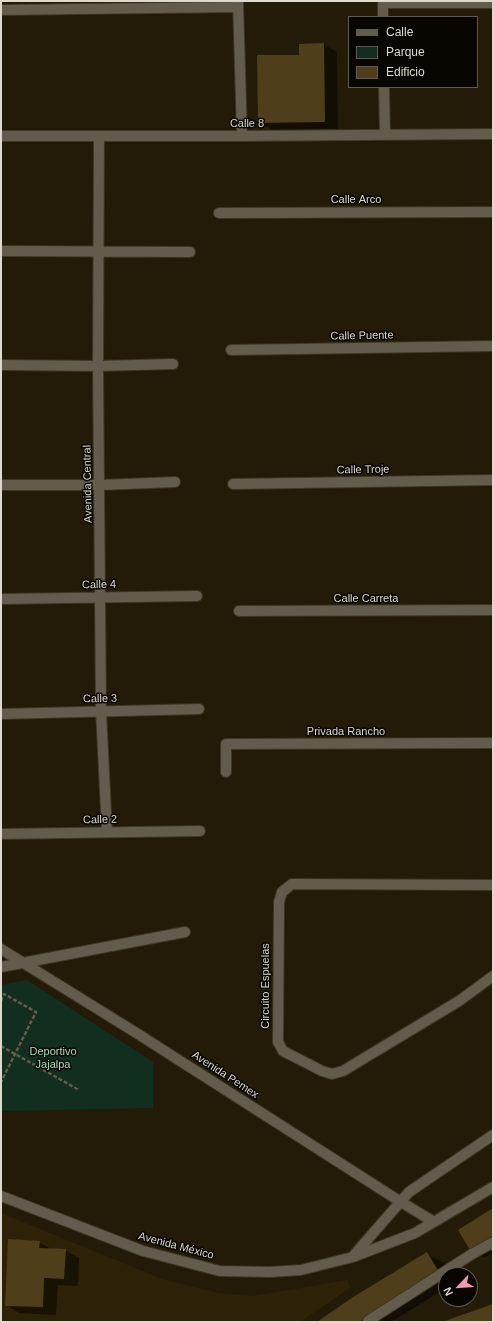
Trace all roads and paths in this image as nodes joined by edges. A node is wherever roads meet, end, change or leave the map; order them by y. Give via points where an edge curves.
1 (383, 2) edge
2 (493, 3) edge
3 (238, 4) edge
4 (1, 10) edge
5 (383, 16) edge
6 (384, 88) edge
7 (385, 134) junction
8 (493, 134) edge
9 (1, 136) edge
10 (99, 136) junction
11 (242, 136) junction
12 (219, 212) dead end
13 (493, 212) edge
14 (1, 251) edge
15 (98, 251) junction
16 (190, 252) dead end
17 (493, 346) edge
18 (231, 350) dead end
19 (173, 364) dead end
20 (1, 365) edge
21 (98, 366) junction
22 (493, 480) edge
23 (175, 482) dead end
24 (233, 484) dead end
25 (1, 485) edge
26 (100, 486) junction
27 (197, 596) dead end
28 (101, 597) junction
29 (1, 599) edge
30 (493, 610) edge
31 (239, 611) dead end
32 (199, 709) dead end
33 (101, 711) junction
34 (1, 714) edge
35 (493, 743) edge
36 (226, 772) dead end
37 (200, 831) dead end
38 (107, 832) junction
39 (1, 834) edge
40 (493, 885) edge
41 (185, 932) dead end
42 (1, 949) edge
43 (22, 962) junction
44 (1, 967) edge
45 (493, 976) edge
46 (1, 1001) edge
47 (1, 1046) edge
48 (16, 1054) junction
49 (1, 1082) edge
50 (78, 1090) dead end
51 (493, 1135) edge
52 (493, 1187) edge
53 (1, 1196) edge
54 (401, 1202) junction
55 (434, 1222) junction
56 (493, 1244) edge
57 (353, 1257) junction
58 (368, 1322) edge

1 - 2 street
1 - 5 street
3 - 4 street
3 - 11 street
6 - 7 street
7 - 8 street, Calle 8
7 - 11 street, Calle 8
9 - 10 street, Calle 8
10 - 11 street, Calle 8
10 - 15 street, Avenida Central
12 - 13 street, Calle Arco
14 - 15 street
15 - 16 street
15 - 21 street, Avenida Central
17 - 18 street, Calle Puente
19 - 21 street
20 - 21 street
21 - 26 street, Avenida Central
22 - 24 street, Calle Troje
23 - 26 street
25 - 26 street
26 - 28 street, Avenida Central
27 - 28 street, Calle 4
28 - 29 street, Calle 4
28 - 33 street, Avenida Central
30 - 31 street, Calle Carreta
32 - 33 street, Calle 3
33 - 34 street, Calle 3
33 - 38 street, Avenida Central
35 - 36 street, Privada Rancho via 226,744
37 - 38 street, Calle 2
38 - 39 street, Calle 2
40 - 45 street, Circuito Espuelas via 292,884 282,892 279,902 278,1042 283,1051 322,1071 332,1074 342,1071 459,1001
41 - 43 street
42 - 43 street, Avenida Pemex
43 - 44 street
43 - 54 street, Avenida Pemex
46 - 48 path via 4,994 36,1012
47 - 48 path
48 - 49 path
48 - 50 path
51 - 54 street via 409,1192
52 - 55 street, Avenida México
53 - 57 street, Avenida México via 143,1251 220,1271 301,1270
54 - 55 street, Avenida Pemex
54 - 57 street
55 - 57 street, Avenida México via 415,1233
56 - 58 street via 472,1254

